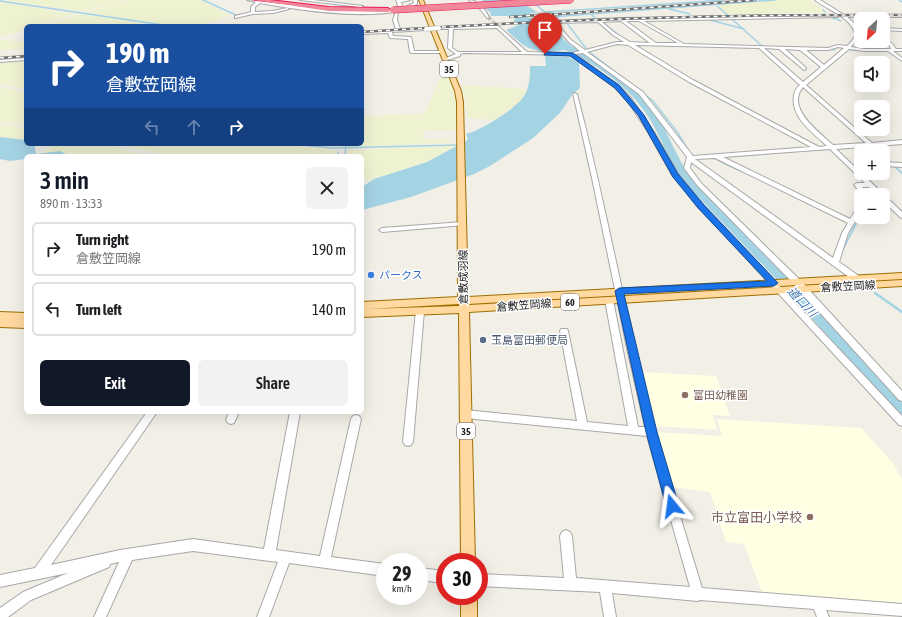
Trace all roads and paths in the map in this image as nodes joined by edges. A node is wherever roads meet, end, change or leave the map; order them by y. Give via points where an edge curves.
1 (249, 0) edge
2 (267, 0) edge
3 (302, 0) edge
4 (307, 0) edge
5 (333, 0) edge
6 (399, 0) edge
7 (408, 0) edge
8 (416, 0) edge
9 (471, 0) edge
10 (571, 0) edge
11 (810, 0) edge
12 (817, 0) edge
13 (823, 0) edge
14 (258, 1) edge
15 (323, 2) junction
16 (283, 3) edge
17 (361, 6) dead end
18 (287, 10) junction
19 (392, 11) junction
20 (346, 12) junction
21 (253, 13) junction
22 (837, 16) junction
23 (848, 16) junction
24 (902, 16) edge
25 (237, 17) dead end
26 (488, 18) tunnel mouth
27 (639, 19) junction
28 (599, 20) junction
29 (622, 20) junction
30 (854, 21) edge
31 (451, 27) junction
32 (854, 27) edge
33 (890, 29) edge
34 (398, 30) junction
35 (902, 30) edge
36 (390, 31) junction
37 (364, 33) edge
38 (854, 41) joint
39 (630, 43) junction
40 (655, 44) junction
41 (890, 44) edge
42 (683, 45) junction
43 (761, 48) junction
44 (781, 48) junction
45 (847, 48) junction
46 (802, 49) junction
47 (892, 50) junction
48 (902, 50) edge
49 (587, 51) junction
50 (442, 52) junction
51 (525, 52) junction
52 (457, 53) junction
53 (573, 54) junction
54 (24, 59) edge
55 (901, 59) edge
56 (446, 60) junction
57 (0, 61) edge
58 (823, 67) junction
59 (804, 69) dead end
60 (802, 85) junction
61 (575, 94) dead end
62 (902, 142) edge
63 (870, 144) joint
64 (854, 145) edge
65 (832, 147) junction
66 (818, 148) junction
67 (716, 157) junction
68 (691, 158) junction
69 (849, 164) junction
70 (854, 164) edge
71 (890, 165) edge
72 (902, 165) edge
73 (871, 185) junction
74 (860, 188) edge
75 (874, 188) edge
76 (890, 204) edge
77 (902, 216) edge
78 (854, 217) edge
79 (851, 222) junction
80 (463, 224) junction
81 (382, 230) dead end
82 (837, 265) junction
83 (902, 276) edge
84 (856, 278) junction
85 (902, 283) edge
86 (800, 285) junction
87 (776, 287) junction
88 (620, 295) junction
89 (608, 300) junction
90 (464, 304) junction
91 (364, 306) edge
92 (420, 311) junction
93 (364, 313) edge
94 (0, 316) edge
95 (24, 317) edge
96 (0, 324) edge
97 (24, 324) edge
98 (564, 331) dead end
99 (902, 396) edge
100 (151, 414) edge
101 (295, 414) edge
102 (466, 414) junction
103 (356, 419) dead end
104 (902, 422) edge
105 (583, 425) junction
106 (634, 430) junction
107 (651, 432) junction
108 (408, 442) dead end
109 (566, 536) dead end
110 (468, 553) edge
111 (269, 555) junction
112 (124, 556) junction
113 (285, 558) junction
114 (324, 562) junction
115 (376, 569) edge
116 (38, 573) junction
117 (488, 580) edge
118 (0, 581) edge
119 (570, 584) junction
120 (605, 588) junction
121 (698, 595) junction
122 (469, 605) edge
123 (818, 605) junction
124 (902, 610) edge
125 (0, 615) edge
126 (100, 617) edge
127 (263, 617) edge
128 (469, 617) edge
129 (610, 617) edge
130 (823, 617) edge

1 - 14 street
2 - 16 highway
3 - 4 street
4 - 15 street
5 - 15 street
6 - 7 street
6 - 19 street via 400,5
8 - 19 street via 414,6 408,9
8 - 50 main road, 倉敷成羽線 / 35
9 - 26 street
10 - 19 highway, bridge
11 - 22 street
12 - 32 street
13 - 23 street
14 - 16 street
14 - 19 highway via 329,9
14 - 21 street via 253,7
15 - 17 street
16 - 18 street via 280,7
16 - 19 highway
16 - 20 street
18 - 20 street via 312,13
18 - 21 street
19 - 20 street
19 - 34 street via 397,14 394,20
21 - 25 street
22 - 27 street
22 - 38 street via 850,26
23 - 24 street
23 - 30 street
27 - 29 street
27 - 42 street
28 - 29 street
28 - 39 street
28 - 49 street via 553,22 570,41
29 - 40 street
31 - 34 street, bridge
31 - 51 street via 498,27
31 - 52 street via 450,48
33 - 35 street
34 - 36 street
36 - 37 street
36 - 50 street via 391,37 410,38 412,52
38 - 45 street
39 - 40 street
39 - 49 street via 613,43
39 - 66 street via 704,89
40 - 42 street
41 - 47 street
42 - 43 street
43 - 44 street
43 - 60 street
44 - 46 street
44 - 59 street
45 - 46 street via 838,46 829,49
45 - 47 street
45 - 58 street
46 - 58 street
47 - 48 street
47 - 55 street
49 - 53 street
49 - 68 street via 641,94
50 - 56 main road, 倉敷成羽線 / 35
51 - 52 street
51 - 53 street
52 - 56 street via 455,58
53 - 87 street via 629,99 652,132 675,175
54 - 57 street
56 - 80 main road, 倉敷成羽線 / 35 via 458,91 462,141
58 - 60 street
60 - 63 street
60 - 65 street via 796,95 796,108 804,120
61 - 88 street
62 - 63 street
64 - 65 street
65 - 66 street
65 - 69 street
66 - 67 street
67 - 68 street
67 - 79 street
68 - 82 street
68 - 86 street via 687,168 699,184
69 - 70 street
69 - 73 street
71 - 72 street
73 - 74 street via 857,185
73 - 75 street
76 - 77 street
78 - 79 street
79 - 82 street via 845,233
80 - 81 street
80 - 90 main road, 倉敷成羽線 / 35
82 - 84 street
83 - 84 main road, 倉敷笠岡線 / 60
84 - 86 main road, 倉敷笠岡線 / 60
85 - 86 main road, 倉敷笠岡線 / 60
86 - 87 main road, 倉敷笠岡線 / 60
86 - 99 street
87 - 88 main road, 倉敷笠岡線 / 60
87 - 104 street
88 - 89 main road, 倉敷笠岡線 / 60
88 - 90 main road, 倉敷笠岡線 / 60
88 - 107 street
89 - 90 main road, 倉敷笠岡線 / 60
89 - 106 street
90 - 91 main road, 倉敷笠岡線 / 60
90 - 92 main road, 倉敷笠岡線 / 60
90 - 102 main road, 倉敷成羽線 / 35
92 - 93 main road, 倉敷笠岡線 / 60
92 - 108 street
94 - 95 main road
96 - 97 main road
98 - 105 street
100 - 116 street
101 - 111 street
102 - 105 street
102 - 110 main road, 倉敷成羽線 / 35
103 - 114 street
105 - 106 street
106 - 107 street
107 - 121 street
109 - 119 street
111 - 112 street via 193,545
111 - 113 street
112 - 116 street
112 - 125 street via 27,596
112 - 126 street
113 - 114 street
113 - 127 street
114 - 115 street
116 - 118 street
117 - 119 street
119 - 120 street
120 - 121 street
120 - 129 street
121 - 123 street
122 - 128 main road
123 - 124 street
123 - 130 street

